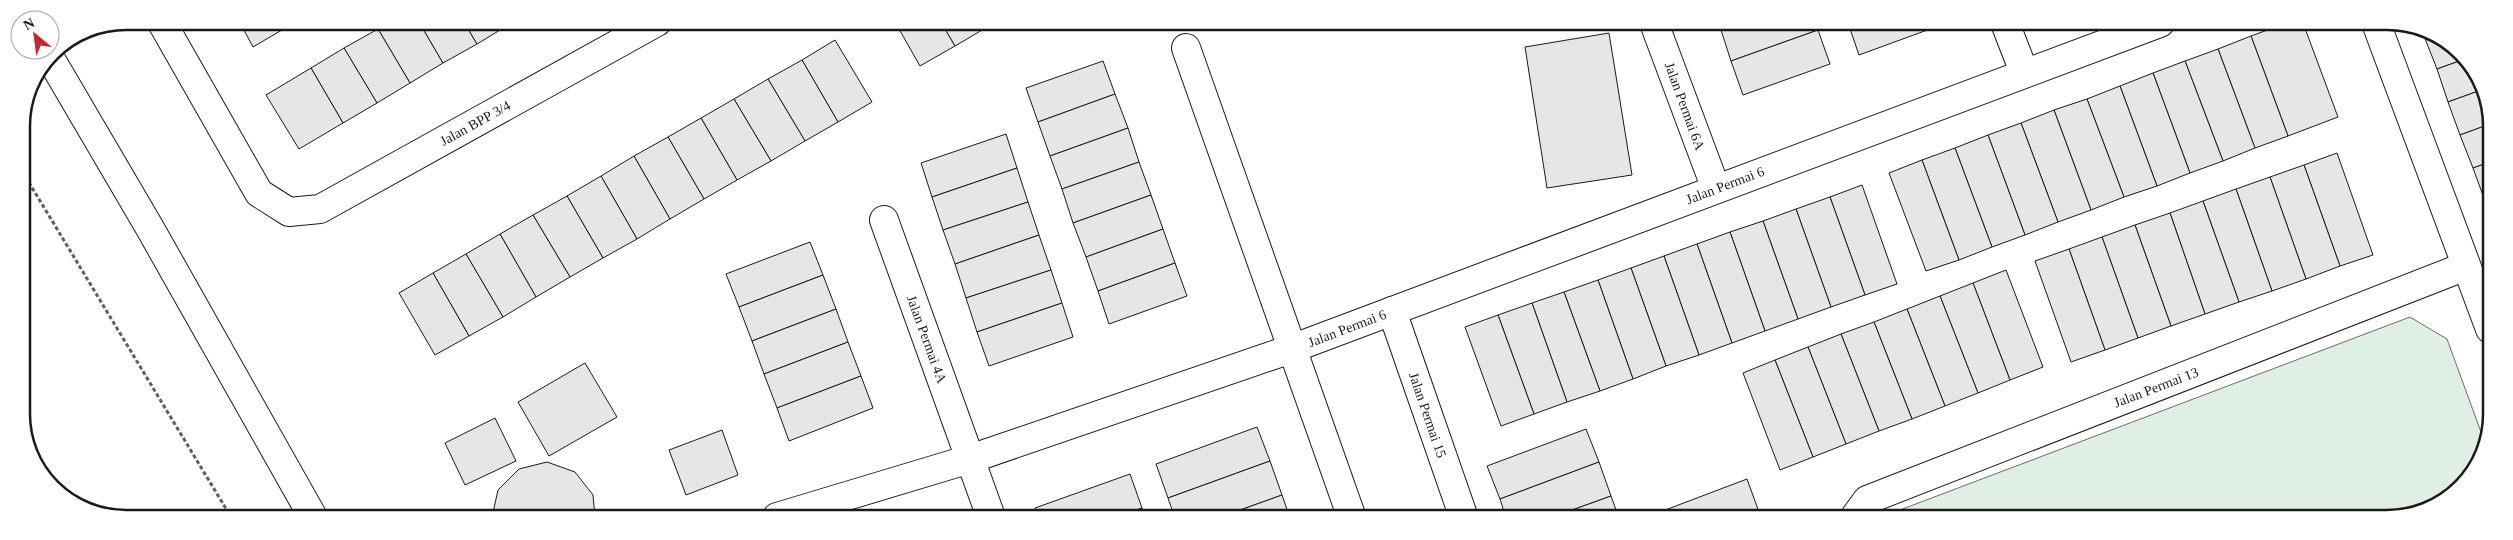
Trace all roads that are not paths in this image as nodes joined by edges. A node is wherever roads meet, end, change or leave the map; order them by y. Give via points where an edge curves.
1 (166, 30) edge
2 (643, 30) edge
3 (1657, 30) edge
4 (2008, 30) edge
5 (2141, 30) edge
6 (2379, 30) edge
7 (1186, 48) dead end
8 (53, 64) edge
9 (2024, 72) junction
10 (1716, 189) junction
11 (884, 220) dead end
12 (2466, 266) junction
13 (1392, 311) junction
14 (2483, 311) edge
15 (1292, 349) junction
16 (970, 459) junction
17 (309, 510) edge
18 (800, 510) edge
19 (988, 510) edge
20 (1349, 510) edge
21 (1461, 510) edge
22 (1860, 510) edge

1 - 2 street, Jalan BPP 3/4 via 259,194 289,212 320,209
3 - 10 street, Jalan Permai 6A
4 - 9 street
5 - 9 street, Jalan Permai 6
6 - 12 street
7 - 15 street
8 - 17 street
9 - 10 street, Jalan Permai 6
10 - 13 street, Jalan Permai 6
11 - 16 street, Jalan Permai 4A
12 - 14 street
12 - 22 street, Jalan Permai 13 via 1867,500
13 - 15 street, Jalan Permai 6
13 - 21 street, Jalan Permai 15
15 - 16 street, Jalan Permai 6
15 - 20 street
16 - 18 street, Jalan Permai 6
16 - 19 street, Jalan Permai 4A

